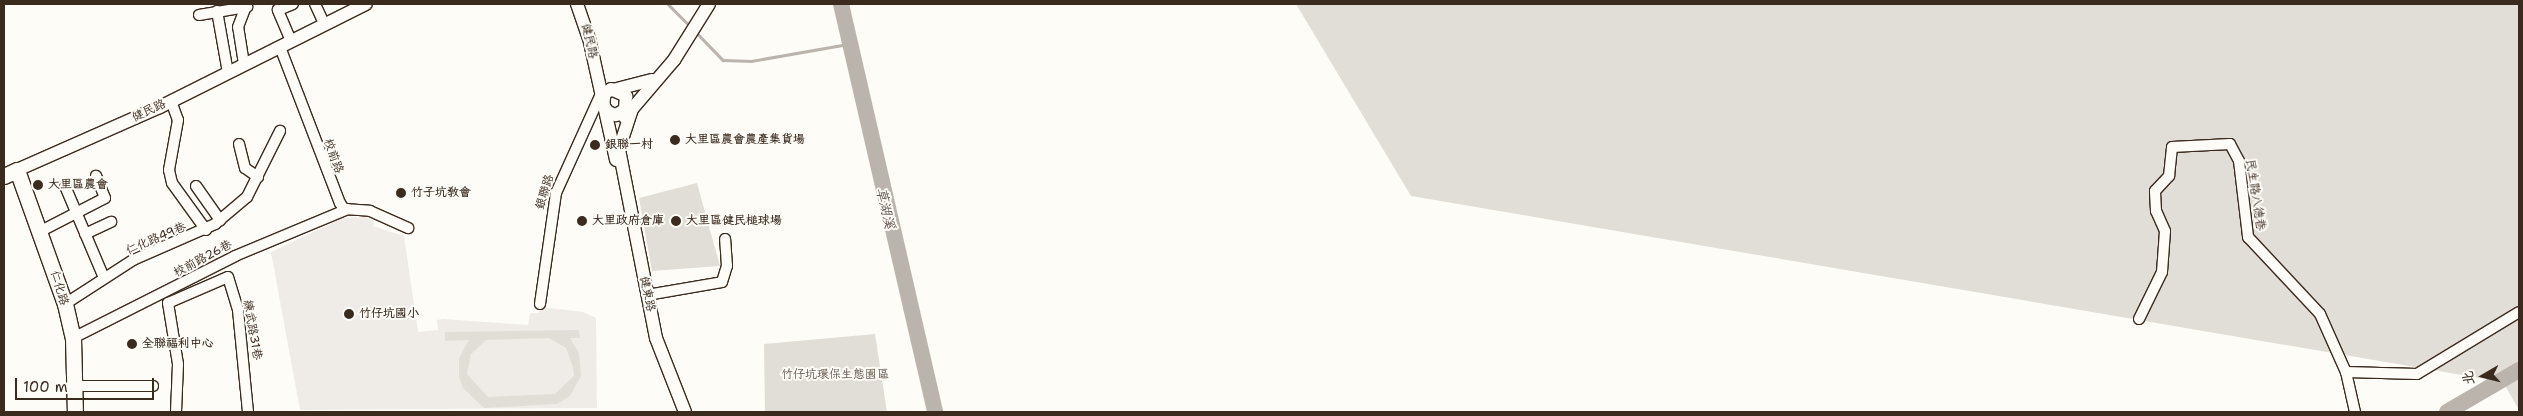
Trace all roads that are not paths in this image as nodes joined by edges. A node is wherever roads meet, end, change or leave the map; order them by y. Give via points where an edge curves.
1 (293, 4) edge
2 (316, 4) edge
3 (363, 4) edge
4 (576, 4) edge
5 (709, 4) edge
6 (247, 5) edge
7 (217, 11) junction
8 (199, 15) dead end
9 (324, 25) junction
10 (285, 44) junction
11 (244, 64) junction
12 (595, 67) junction
13 (228, 73) junction
14 (652, 80) junction
15 (609, 94) junction
16 (171, 101) junction
17 (626, 109) junction
18 (623, 129) junction
19 (280, 131) dead end
20 (238, 144) dead end
21 (620, 172) junction
22 (10, 173) edge
23 (96, 176) dead end
24 (258, 177) junction
25 (65, 186) dead end
26 (196, 186) dead end
27 (348, 209) junction
28 (78, 215) junction
29 (220, 220) junction
30 (111, 222) dead end
31 (408, 228) dead end
32 (206, 230) junction
33 (41, 231) junction
34 (85, 234) junction
35 (725, 239) dead end
36 (104, 278) junction
37 (647, 295) junction
38 (64, 304) junction
39 (540, 304) dead end
40 (2519, 312) edge
41 (2139, 320) dead end
42 (73, 338) junction
43 (2346, 372) junction
44 (75, 386) junction
45 (153, 386) dead end
46 (75, 412) edge
47 (176, 412) edge
48 (248, 412) edge
49 (685, 412) edge
50 (2355, 412) edge

1 - 10 street via 278,10
2 - 9 street
3 - 9 street, 健民路
4 - 12 street, 健民路
5 - 14 street, 健東路 via 674,60
6 - 7 street
6 - 11 street via 238,27
7 - 8 street
7 - 13 street
9 - 10 street, 健民路
10 - 11 street, 健民路
10 - 27 street, 校前路 via 328,180 340,204
11 - 13 street, 健民路
12 - 15 street, 健民路
12 - 15 street
13 - 16 street, 健民路
14 - 15 street
14 - 18 street, 健東路
15 - 17 street via 626,96
15 - 17 street via 611,114
15 - 21 street, 健東路 via 606,120
15 - 39 street, 銀聯路 via 556,193
16 - 22 street, 健民路
16 - 32 street, 仁化路49巷 via 178,120 169,170 172,183
17 - 18 street, 健東路
18 - 21 street, 健東路
19 - 24 street, 仁化路49巷
20 - 24 street via 245,168
21 - 37 street, 健東路
22 - 33 main road, 仁化路
23 - 28 street via 105,198
24 - 29 street, 仁化路49巷 via 247,197
25 - 28 street
26 - 29 street
27 - 31 street via 370,211
27 - 42 street, 校前路26巷 via 235,256
28 - 33 street
28 - 34 street
29 - 32 street, 仁化路49巷
30 - 34 street
32 - 36 street, 仁化路49巷 via 133,260
33 - 38 main road, 仁化路
34 - 36 street
35 - 37 street via 727,266 722,282
36 - 38 street, 仁化路49巷
37 - 49 street, 健東路 via 661,354
38 - 42 main road, 仁化路
40 - 43 street via 2417,374
41 - 43 street, 民生路八德巷 via 2162,272 2165,231 2156,211 2155,191 2170,176 2172,147 2230,144 2239,161 2248,237 2320,314
42 - 44 main road, 仁化路
43 - 50 street, 民生路八德巷
44 - 45 street
44 - 46 main road, 仁化路
47 - 48 street, 練武路31巷 via 178,364 168,302 228,277 238,310

